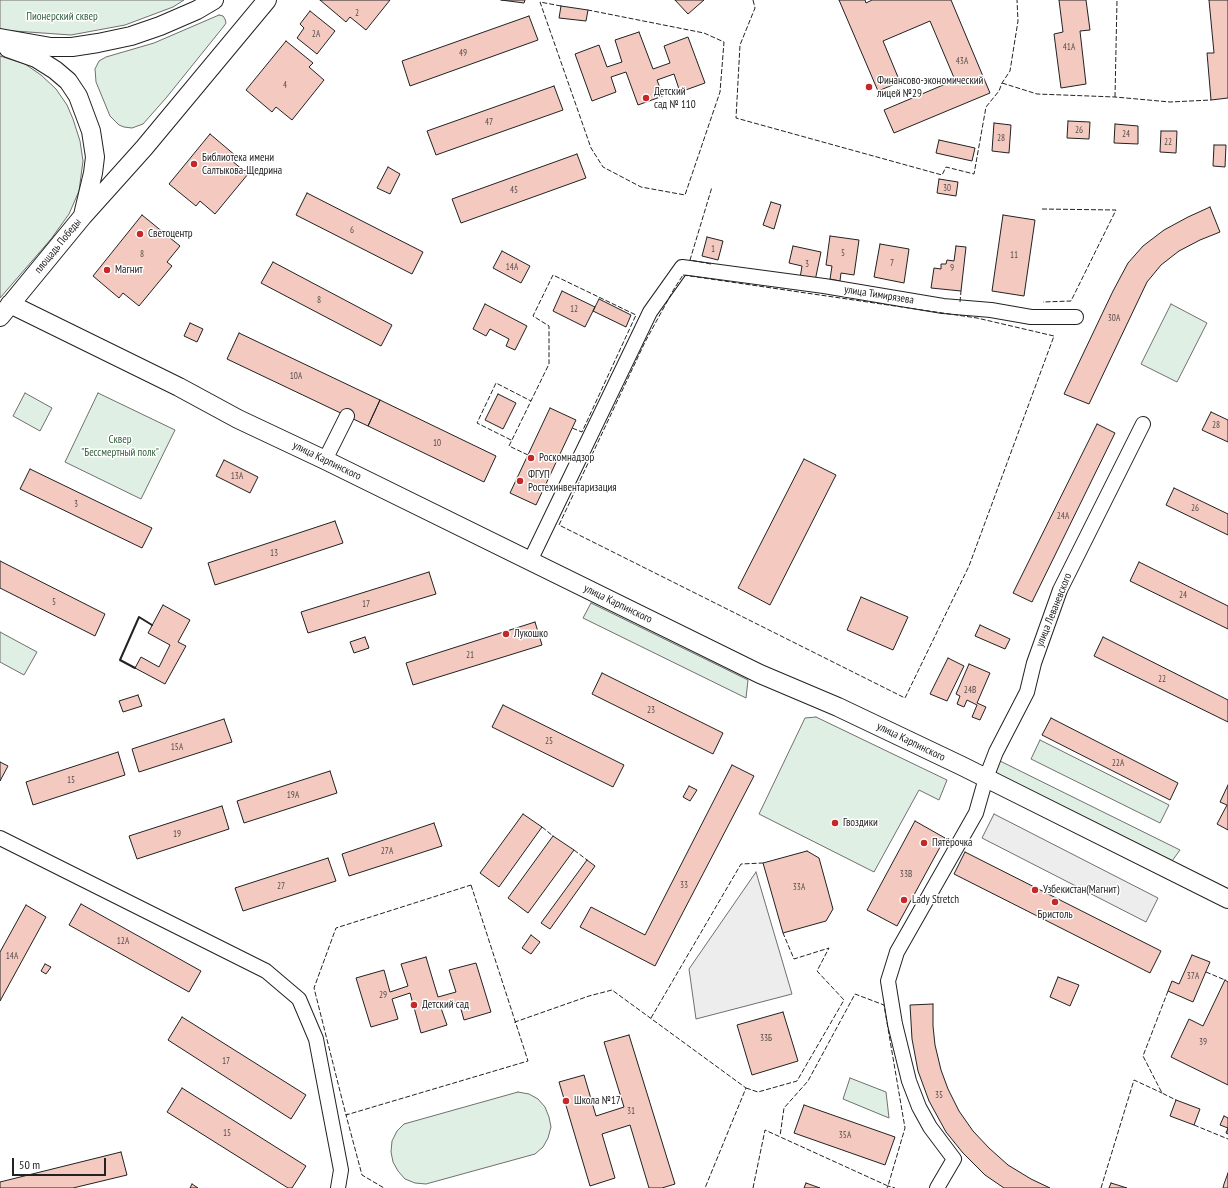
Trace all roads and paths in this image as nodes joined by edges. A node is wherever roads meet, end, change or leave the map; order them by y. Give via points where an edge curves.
1 (214, 0) edge
2 (267, 0) edge
3 (0, 38) edge
4 (0, 46) edge
5 (83, 216) junction
6 (5, 311) edge
7 (1076, 316) dead end
8 (347, 416) dead end
9 (1143, 424) dead end
10 (325, 460) junction
11 (530, 561) junction
12 (986, 778) junction
13 (0, 838) edge
14 (1228, 899) edge
15 (338, 1188) edge
16 (936, 1188) edge

1 - 3 main road via 160,26 98,43 51,47
2 - 5 main road via 144,148
4 - 5 main road, площадь Победы via 36,58 68,81 78,96 91,131 95,157
5 - 6 main road, площадь Победы
6 - 10 main road, улица Карпинского via 178,388
7 - 11 street, улица Тимирязева via 1031,317 682,267 650,312
8 - 10 street
9 - 12 street, улица Леваневского via 1060,590 1034,663 1027,692 996,752
10 - 11 main road, улица Карпинского
11 - 12 main road, улица Карпинского via 760,674 838,707
12 - 14 main road, улица Карпинского
12 - 16 street, улица Леваневского via 976,813 897,952 888,981 909,1081 930,1127 954,1159
13 - 15 street via 266,971 299,999 316,1039 341,1170

